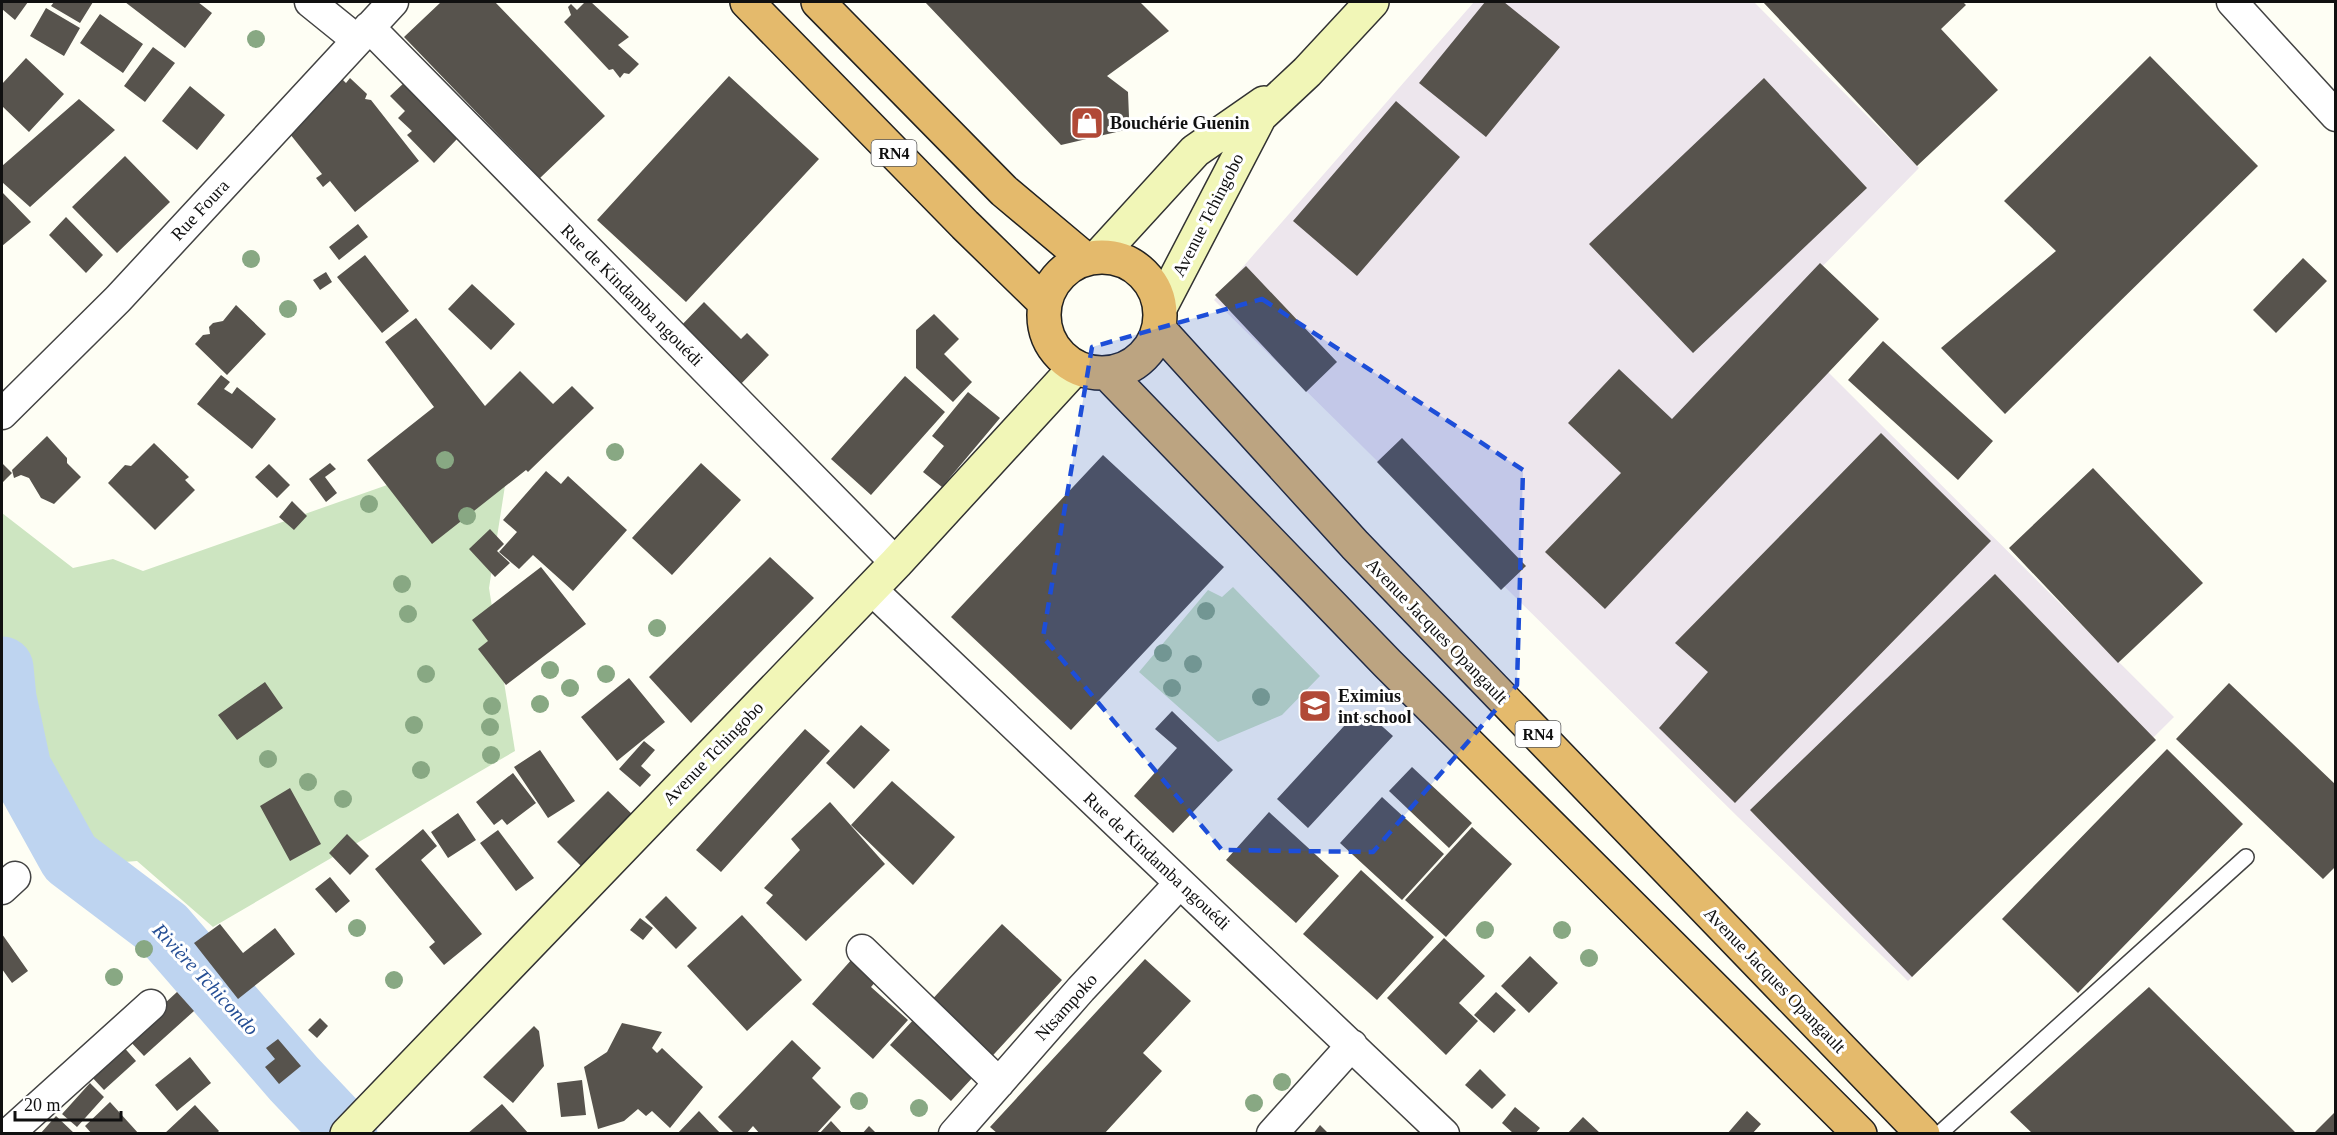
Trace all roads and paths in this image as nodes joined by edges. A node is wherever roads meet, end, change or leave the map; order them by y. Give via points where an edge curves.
1 (310, 2) edge
2 (393, 2) edge
3 (747, 2) edge
4 (818, 2) edge
5 (1372, 2) edge
6 (2232, 2) edge
7 (363, 34) junction
8 (1307, 72) junction
9 (2336, 116) edge
10 (1092, 257) junction
11 (1044, 302) junction
12 (1160, 318) junction
13 (1075, 368) junction
14 (1108, 374) junction
15 (2, 414) edge
16 (896, 563) junction
17 (871, 589) junction
18 (2246, 857) dead end
19 (1180, 883) junction
20 (862, 950) dead end
21 (151, 1005) dead end
22 (1352, 1046) junction
23 (999, 1083) junction
24 (356, 1125) edge
25 (8, 1134) edge
26 (954, 1134) edge
27 (1272, 1134) edge
28 (1444, 1134) edge
29 (1860, 1134) edge
30 (1923, 1134) edge
31 (1939, 1134) edge

1 - 7 street, Rue de Kindamba ngouédi
2 - 7 street, Rue Foura
3 - 11 highway, RN4
4 - 10 highway, RN4 via 1004,190
5 - 8 street, Avenue Tchingobo
6 - 9 street
7 - 15 street, Rue Foura via 118,299
7 - 16 street, Rue de Kindamba ngouédi
8 - 10 street, Avenue Tchingobo via 1195,151
8 - 12 street, Avenue Tchingobo via 1260,116
10 - 11 highway via 1066,268 1052,283
10 - 12 highway, RN4 via 1128,262 1150,280
11 - 13 highway via 1048,341 1059,357
12 - 14 highway via 1152,346 1140,360
12 - 30 highway, Avenue Jacques Opangault / RN4 via 1355,545
13 - 14 highway
13 - 16 street, Avenue Tchingobo
14 - 29 highway via 1387,663
16 - 17 street, Avenue Tchingobo
17 - 19 street, Rue de Kindamba ngouédi
17 - 24 street, Avenue Tchingobo
18 - 31 lane
19 - 22 street, Rue de Kindamba ngouédi
19 - 23 street, Ntsampoko
20 - 23 street
21 - 25 street
22 - 27 street
22 - 28 street, Rue de Kindamba ngouédi
23 - 26 street, Ntsampoko

